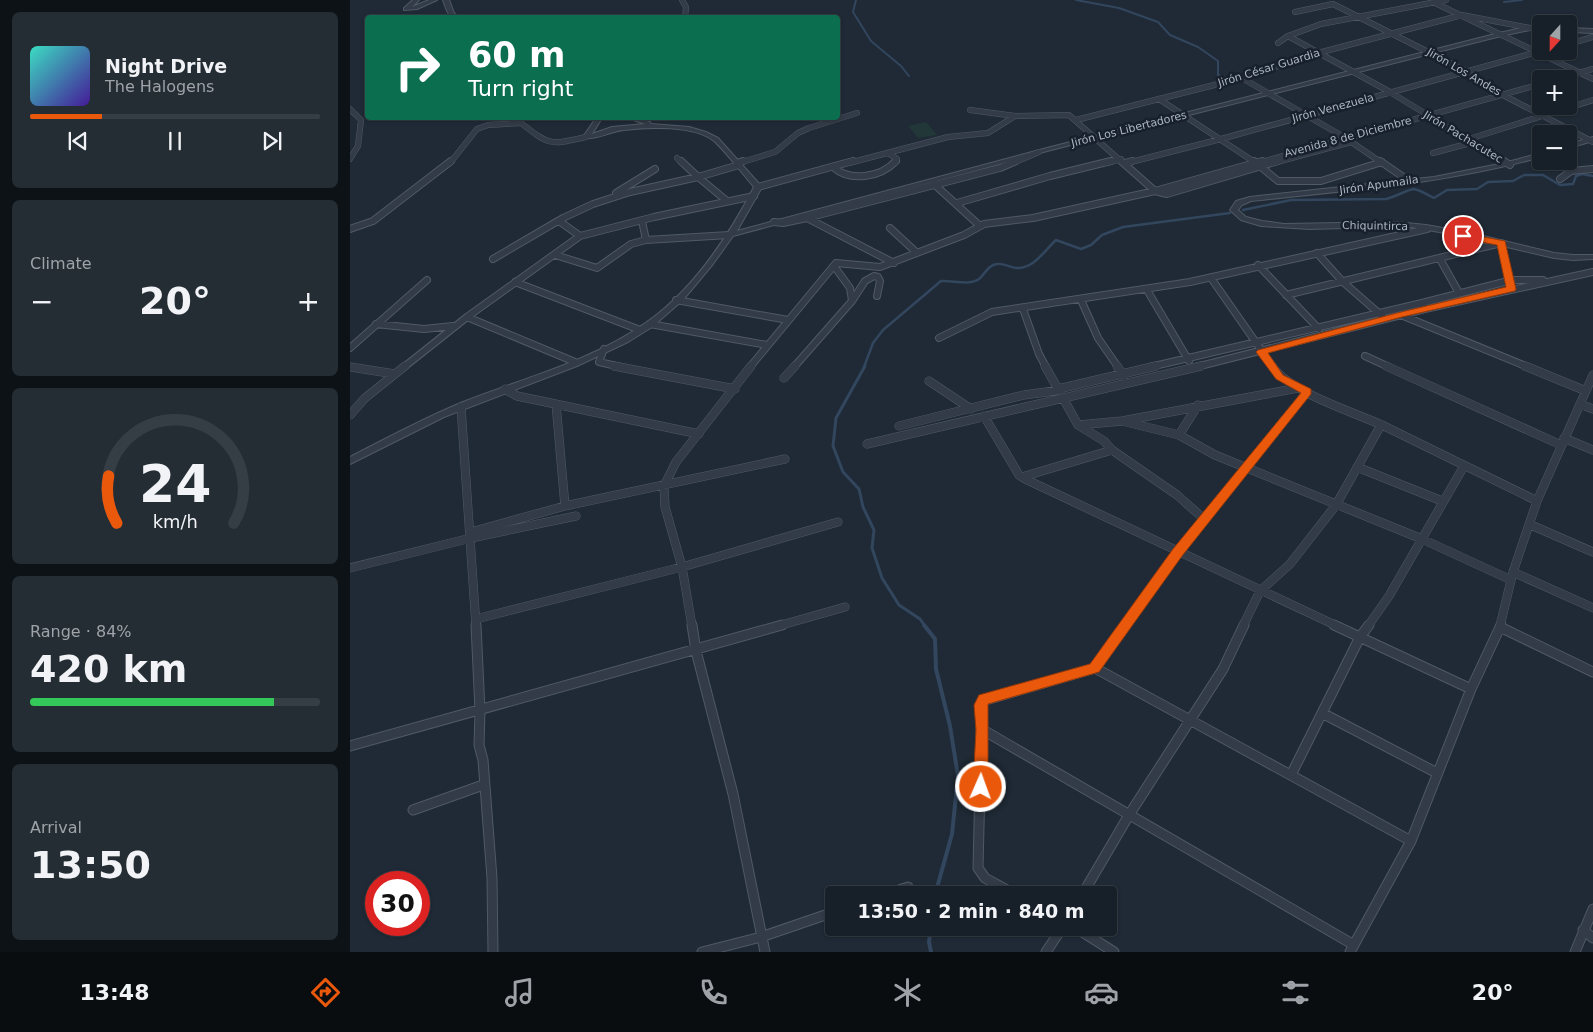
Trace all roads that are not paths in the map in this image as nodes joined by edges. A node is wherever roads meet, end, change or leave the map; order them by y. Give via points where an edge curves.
1 (416, 0) edge
2 (434, 0) edge
3 (446, 0) edge
4 (682, 0) edge
5 (1446, 0) edge
6 (1430, 1) edge
7 (1295, 12) dead end
8 (453, 15) edge
9 (685, 15) edge
10 (1357, 16) junction
11 (1462, 16) junction
12 (1530, 28) joint
13 (1578, 30) edge
14 (1593, 31) edge
15 (1391, 33) junction
16 (1501, 34) junction
17 (1289, 35) junction
18 (1593, 37) edge
19 (1578, 41) edge
20 (1278, 43) dead end
21 (1532, 48) edge
22 (1429, 52) junction
23 (1318, 53) junction
24 (1532, 53) edge
25 (1555, 60) edge
26 (1593, 69) edge
27 (1466, 72) junction
28 (1355, 73) junction
29 (1579, 73) junction
30 (1242, 78) junction
31 (1593, 79) edge
32 (1532, 87) edge
33 (1390, 92) junction
34 (1271, 94) junction
35 (1503, 95) junction
36 (1159, 99) junction
37 (1593, 100) edge
38 (350, 109) edge
39 (970, 110) dead end
40 (857, 113) dead end
41 (1307, 114) junction
42 (1186, 115) junction
43 (1427, 115) junction
44 (1015, 116) junction
45 (1544, 116) junction
46 (840, 118) edge
47 (598, 120) edge
48 (639, 120) edge
49 (835, 120) edge
50 (1076, 120) junction
51 (659, 125) junction
52 (586, 137) junction
53 (1097, 137) junction
54 (1344, 137) junction
55 (1220, 139) junction
56 (1471, 140) junction
57 (1592, 140) edge
58 (1351, 142) junction
59 (1577, 144) edge
60 (888, 153) junction
61 (1433, 153) dead end
62 (677, 158) dead end
63 (1532, 158) edge
64 (350, 159) edge
65 (1123, 161) junction
66 (1382, 162) junction
67 (738, 165) junction
68 (1258, 165) junction
69 (1510, 165) junction
70 (833, 167) junction
71 (655, 169) dead end
72 (1593, 169) edge
73 (698, 177) junction
74 (1560, 179) dead end
75 (1409, 181) junction
76 (933, 183) junction
77 (758, 187) junction
78 (1155, 191) junction
79 (754, 196) junction
80 (608, 198) junction
81 (727, 201) junction
82 (957, 203) junction
83 (804, 217) junction
84 (1244, 220) joint
85 (559, 221) junction
86 (642, 221) junction
87 (980, 226) junction
88 (890, 228) dead end
89 (1427, 228) junction
90 (350, 229) edge
91 (729, 235) junction
92 (580, 236) junction
93 (646, 240) junction
94 (1501, 243) junction
95 (917, 253) junction
96 (1317, 253) junction
97 (555, 254) junction
98 (1593, 257) edge
99 (493, 259) dead end
100 (1440, 259) junction
101 (894, 263) junction
102 (834, 266) junction
103 (1258, 266) junction
104 (1593, 272) edge
105 (1211, 278) junction
106 (427, 280) dead end
107 (1510, 280) junction
108 (1342, 281) junction
109 (1550, 281) junction
110 (515, 282) junction
111 (1512, 289) junction
112 (1147, 290) junction
113 (1459, 293) junction
114 (1286, 295) junction
115 (877, 296) dead end
116 (676, 300) junction
117 (1082, 300) junction
118 (852, 301) junction
119 (1423, 306) junction
120 (1023, 309) junction
121 (1400, 315) junction
122 (1383, 316) junction
123 (467, 317) junction
124 (788, 320) junction
125 (376, 324) junction
126 (650, 324) junction
127 (457, 325) junction
128 (1317, 326) junction
129 (640, 330) junction
130 (1325, 335) junction
131 (938, 338) dead end
132 (1255, 343) junction
133 (767, 345) junction
134 (350, 348) edge
135 (604, 349) junction
136 (1262, 352) junction
137 (1365, 356) dead end
138 (1188, 359) junction
139 (574, 362) junction
140 (350, 367) edge
141 (1193, 367) junction
142 (1122, 373) junction
143 (395, 374) junction
144 (1593, 377) edge
145 (784, 378) dead end
146 (929, 381) dead end
147 (1128, 382) junction
148 (1298, 388) junction
149 (505, 389) junction
150 (735, 389) junction
151 (1058, 389) junction
152 (1586, 391) junction
153 (1307, 392) junction
154 (1077, 394) junction
155 (1063, 398) junction
156 (556, 404) junction
157 (1580, 404) junction
158 (1198, 405) junction
159 (460, 407) junction
160 (971, 408) junction
161 (1593, 409) edge
162 (350, 415) edge
163 (984, 416) junction
164 (1122, 422) junction
165 (1078, 425) junction
166 (1381, 425) junction
167 (899, 426) dead end
168 (699, 434) junction
169 (1179, 435) junction
170 (1562, 441) junction
171 (867, 444) dead end
172 (1112, 450) junction
173 (1593, 450) edge
174 (785, 459) dead end
175 (350, 461) edge
176 (1464, 466) junction
177 (1357, 467) junction
178 (1246, 468) junction
179 (1022, 477) junction
180 (664, 486) junction
181 (1442, 501) junction
182 (1537, 501) junction
183 (1336, 505) junction
184 (565, 506) junction
185 (576, 516) dead end
186 (1204, 519) junction
187 (838, 522) dead end
188 (1531, 525) junction
189 (471, 535) junction
190 (1422, 540) junction
191 (1593, 552) edge
192 (1178, 553) junction
193 (682, 567) junction
194 (350, 568) edge
195 (1512, 576) junction
196 (1260, 591) junction
197 (845, 607) dead end
198 (1593, 608) edge
199 (476, 619) junction
200 (1500, 627) junction
201 (1360, 637) junction
202 (696, 651) junction
203 (1095, 668) junction
204 (1593, 672) edge
205 (1471, 689) junction
206 (480, 711) junction
207 (1322, 713) junction
208 (1191, 721) junction
209 (983, 730) junction
210 (350, 746) edge
211 (1437, 773) junction
212 (1291, 775) junction
213 (483, 785) junction
214 (413, 810) dead end
215 (1129, 815) junction
216 (1411, 841) junction
217 (1000, 886) edge
218 (1087, 886) edge
219 (1593, 909) edge
220 (825, 915) edge
221 (1583, 930) junction
222 (1057, 936) edge
223 (1089, 936) edge
224 (761, 937) junction
225 (1593, 938) edge
226 (1352, 949) edge
227 (493, 952) edge
228 (702, 952) edge
229 (765, 952) edge
230 (1046, 952) edge
231 (1114, 952) edge
232 (1575, 952) edge

1 - 2 street via 406,9
3 - 8 street
4 - 9 street
5 - 6 street
6 - 10 street
6 - 11 street
7 - 10 street, Jirón Los Andes via 1333,4
10 - 15 street, Jirón Los Andes
10 - 17 street
11 - 12 street
11 - 15 street, Jirón César Guardia
11 - 16 street
12 - 16 street, Jirón Los Libertadores
13 - 14 street
15 - 22 street, Jirón Los Andes
15 - 23 street, Jirón César Guardia
16 - 21 street
16 - 22 street, Jirón Los Libertadores
17 - 20 street
17 - 23 street, Jirón Pachacutec
18 - 19 street
22 - 27 street, Jirón Los Andes
22 - 28 street, Jirón Los Libertadores
23 - 28 street, Jirón Pachacutec
23 - 30 street, Jirón César Guardia
24 - 27 street, Jirón Venezuela
25 - 29 street
26 - 29 street
27 - 33 street, Jirón Venezuela
27 - 35 street, Jirón Los Andes
28 - 33 street, Jirón Pachacutec
28 - 34 street, Jirón Los Libertadores
29 - 31 street
30 - 34 street
30 - 36 street, Jirón César Guardia
32 - 35 street, Avenida 8 de Diciembre
33 - 41 street, Jirón Venezuela
33 - 43 street, Jirón Pachacutec
34 - 41 street
34 - 42 street, Jirón Los Libertadores
35 - 43 street, Avenida 8 de Diciembre
35 - 45 street, Jirón Los Andes
36 - 42 street
36 - 50 street, Jirón César Guardia
37 - 45 street
38 - 64 street via 361,120 361,130 356,153
39 - 44 street
40 - 46 street
41 - 54 street
41 - 55 street, Jirón Venezuela
42 - 53 street, Jirón Los Libertadores
42 - 55 street
43 - 54 street, Avenida 8 de Diciembre
43 - 56 street, Jirón Pachacutec
44 - 50 street via 1066,114
44 - 60 street via 988,133 948,137
45 - 56 street
45 - 57 street, Jirón Los Andes
47 - 52 street
48 - 51 street
49 - 67 street via 798,133 775,152
50 - 53 street
51 - 52 street via 609,130
51 - 67 street via 711,136
52 - 90 street via 549,143 539,139 522,123 483,126 469,136 462,151 449,164 373,220
53 - 65 street
53 - 76 street, Jirón Los Libertadores
54 - 58 street
54 - 68 street, Avenida 8 de Diciembre
55 - 65 street, Jirón Venezuela
55 - 68 street
56 - 61 street
56 - 69 street, Jirón Pachacutec
57 - 59 street
58 - 66 street
58 - 68 street
60 - 70 street
60 - 70 street via 897,159 895,163 860,177 842,175
62 - 73 street
63 - 69 street, Jirón Apumaila
65 - 78 street
65 - 82 street, Jirón Venezuela via 1050,176
66 - 68 street via 1308,182 1278,181
66 - 75 street
67 - 73 street
67 - 77 street
68 - 78 street via 1169,194
69 - 75 street, Jirón Apumaila
70 - 77 street
71 - 80 street
72 - 74 street via 1571,171
73 - 80 street
73 - 81 street
75 - 84 street, Jirón Apumaila via 1250,198 1239,203 1234,210
76 - 82 street
76 - 83 street, Jirón Los Libertadores
77 - 79 street
78 - 87 street via 1033,218
79 - 81 street
79 - 91 street
80 - 85 street
81 - 86 street
82 - 87 street
83 - 91 street, Jirón Los Libertadores
83 - 101 street
84 - 89 street, Chiquintirca via 1272,226 1396,224
85 - 92 street
85 - 99 street
86 - 92 street
86 - 93 street
87 - 95 street
88 - 95 street
89 - 94 street, Chiquintirca
89 - 96 street
91 - 93 street
91 - 116 street
92 - 97 street
93 - 97 street via 631,244 594,268
94 - 98 street, Chiquintirca via 1568,259
94 - 100 street
94 - 107 street
95 - 101 street
96 - 103 street
96 - 108 street
97 - 110 street
100 - 108 street
100 - 113 street
101 - 102 street via 865,268 842,261
102 - 118 street via 850,288
102 - 124 street
103 - 105 street
103 - 114 street
104 - 109 street
105 - 112 street
105 - 132 street
106 - 125 street
107 - 109 street
107 - 111 street
107 - 113 street
108 - 114 street
108 - 122 street
109 - 111 street
110 - 123 street
110 - 129 street
111 - 119 street
112 - 117 street
112 - 138 street
113 - 119 street
114 - 128 street
115 - 118 street via 880,281 878,276 874,276 865,282
116 - 124 street
116 - 126 street
117 - 120 street
117 - 142 street via 1098,338
118 - 145 street
119 - 121 street
119 - 122 street
120 - 131 street via 980,316
120 - 151 street via 1039,354
121 - 122 street
121 - 152 street
122 - 128 street
122 - 130 street
123 - 127 street
123 - 139 street
124 - 133 street
125 - 127 street via 430,330
125 - 134 street
126 - 129 street
126 - 133 street
127 - 143 street
128 - 130 street
128 - 132 street
129 - 135 street
130 - 136 street
132 - 136 street
132 - 138 street
133 - 150 street
135 - 139 street
135 - 150 street via 599,362 606,365
136 - 141 street
136 - 148 street via 1280,377
137 - 170 street via 1482,411
138 - 141 street
138 - 142 street
139 - 149 street
140 - 143 street
141 - 147 street
142 - 147 street
142 - 151 street
143 - 162 street
144 - 152 street
146 - 160 street
147 - 154 street
148 - 153 street
148 - 158 street
149 - 156 street via 517,396
149 - 159 street
150 - 168 street
151 - 154 street
151 - 160 street
152 - 157 street
153 - 166 street
153 - 178 street
154 - 155 street
155 - 163 street
155 - 165 street
156 - 168 street
156 - 184 street
157 - 161 street
157 - 170 street
158 - 164 street
158 - 169 street
159 - 175 street
159 - 189 street
160 - 167 street
163 - 171 street
163 - 179 street
164 - 165 street
164 - 169 street
165 - 172 street via 1104,441
166 - 176 street
166 - 177 street
168 - 180 street via 676,462
169 - 178 street
170 - 173 street
170 - 182 street
172 - 179 street
172 - 186 street via 1177,495
174 - 180 street
176 - 181 street
176 - 182 street
177 - 181 street
177 - 183 street
178 - 183 street
178 - 186 street
179 - 192 street
180 - 184 street
180 - 193 street via 665,507
181 - 190 street
182 - 188 street
183 - 190 street
183 - 196 street via 1290,564
184 - 189 street
185 - 189 street
186 - 192 street
187 - 193 street
188 - 191 street
188 - 195 street
189 - 194 street
189 - 199 street
190 - 195 street
190 - 201 street
192 - 196 street
192 - 203 street
193 - 199 street
193 - 202 street
195 - 198 street
195 - 200 street
196 - 201 street
196 - 208 street via 1222,669
197 - 202 street
199 - 206 street
200 - 204 street
200 - 205 street
201 - 205 street
201 - 207 street
202 - 206 street
202 - 224 street via 733,794
203 - 208 street
203 - 209 street via 983,699
205 - 211 street
206 - 210 street
206 - 213 street
207 - 211 street
207 - 212 street
208 - 212 street
208 - 215 street
209 - 215 street
209 - 217 street via 978,868 985,878
211 - 216 street
212 - 216 street
213 - 214 street
213 - 227 street via 492,878
215 - 218 street
215 - 226 street
216 - 226 street
219 - 221 street
220 - 224 street
221 - 225 street
221 - 232 street
222 - 230 street
223 - 231 street
224 - 228 street
224 - 229 street

